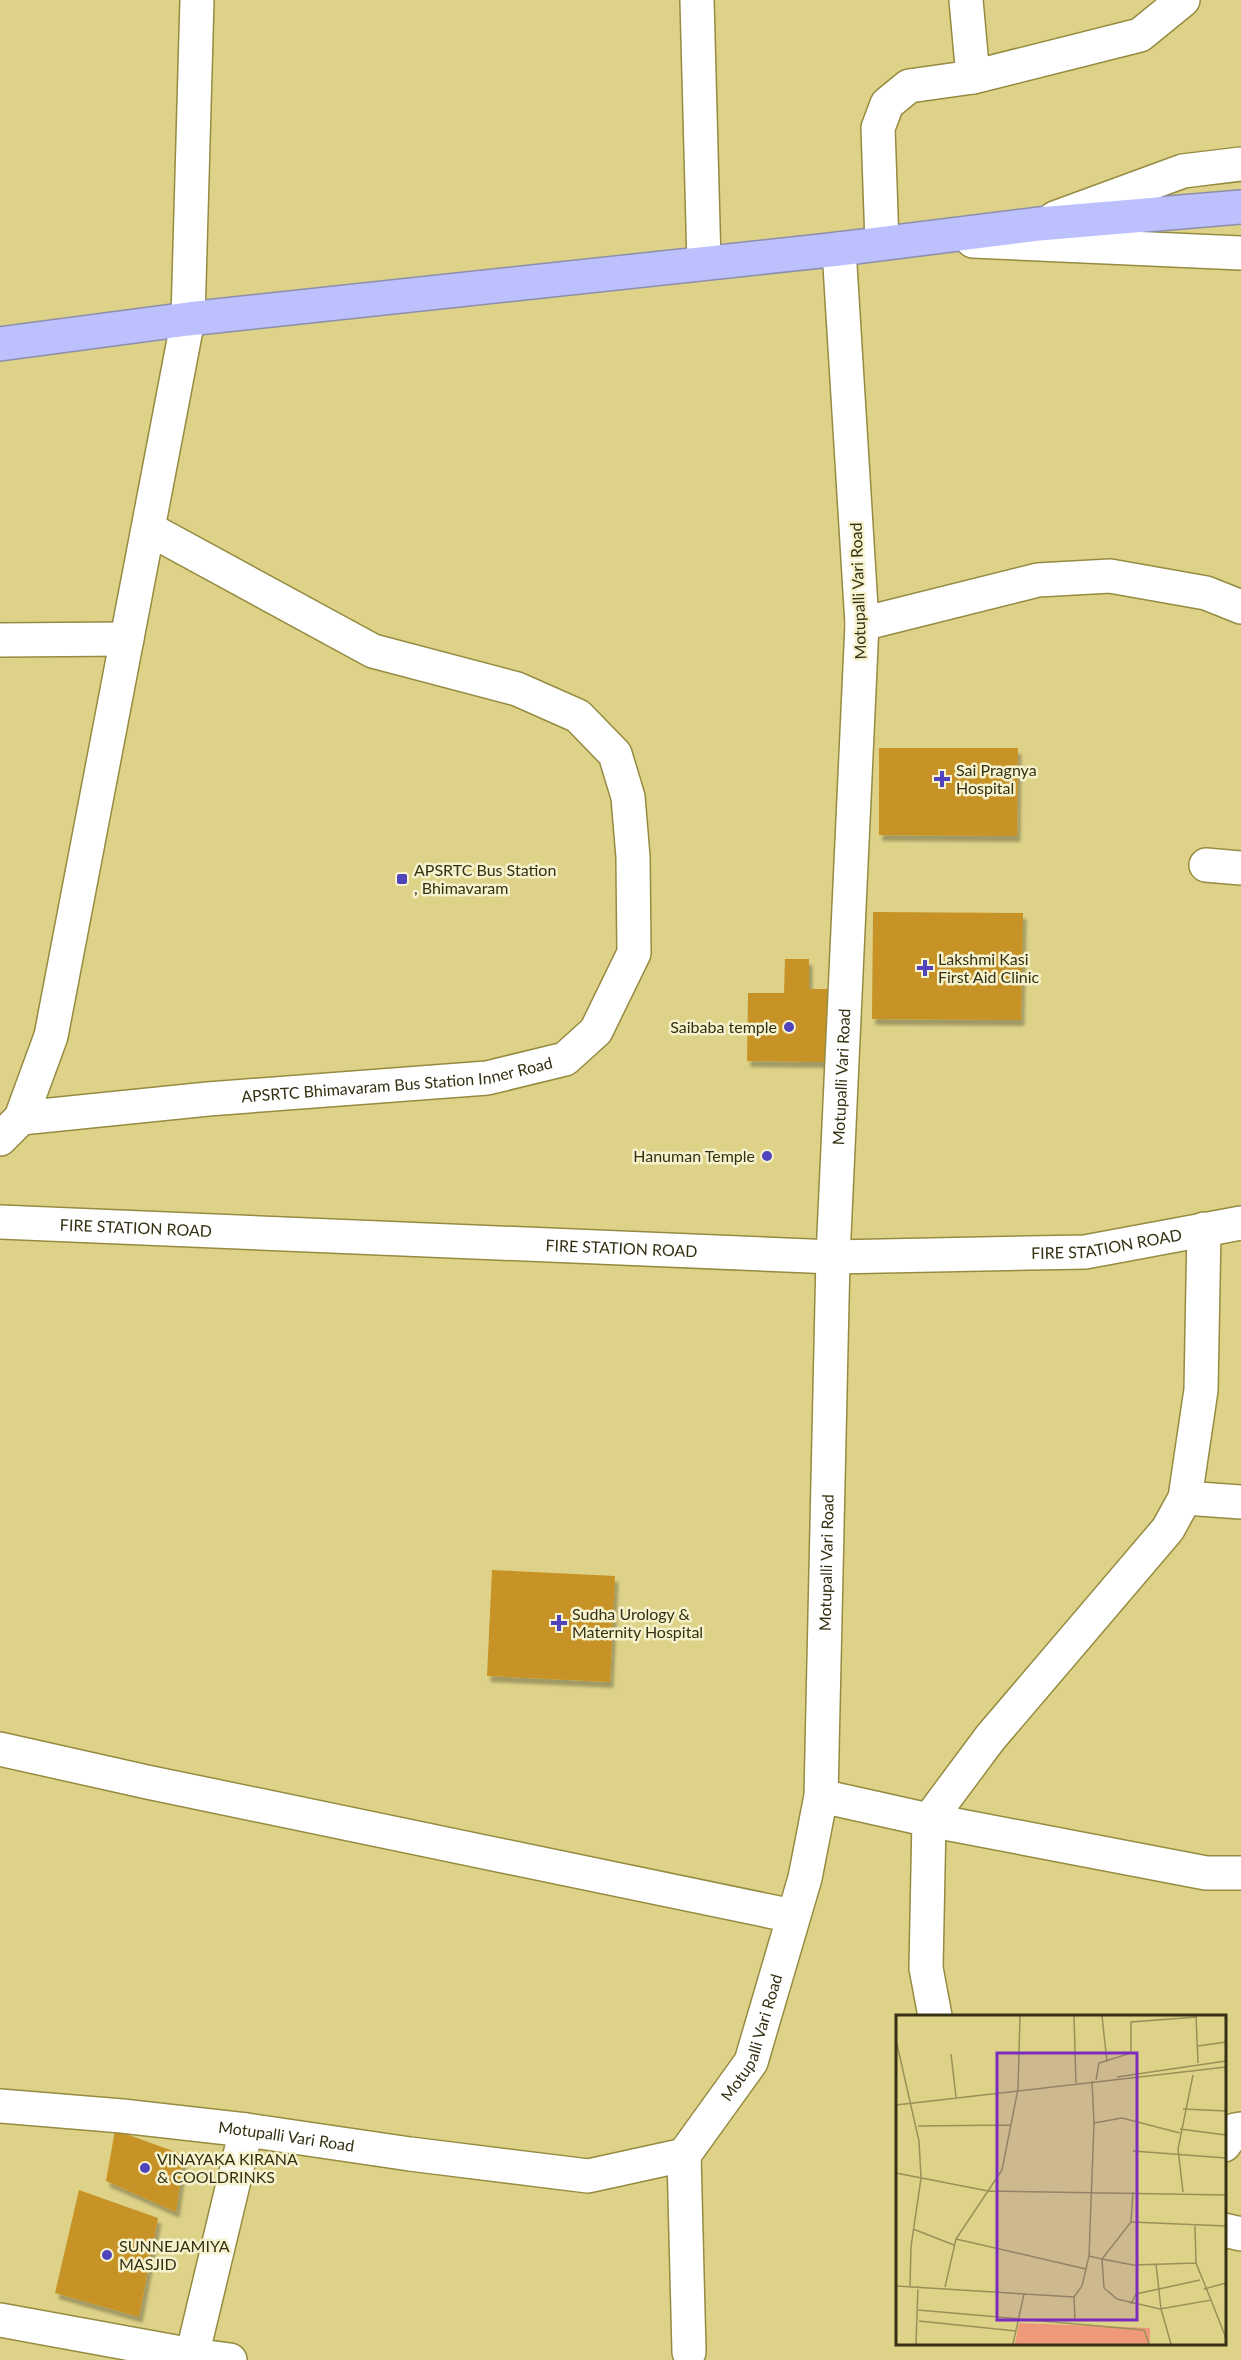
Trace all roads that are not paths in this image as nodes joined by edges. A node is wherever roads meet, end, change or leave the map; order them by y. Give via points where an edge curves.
1 (197, 0) edge
2 (697, 0) edge
3 (966, 0) edge
4 (1183, 0) edge
5 (973, 77) junction
6 (1241, 164) edge
7 (1240, 207) edge
8 (1039, 224) junction
9 (918, 239) junction
10 (882, 243) junction
11 (839, 249) junction
12 (1241, 252) edge
13 (704, 263) junction
14 (188, 319) junction
15 (0, 344) edge
16 (148, 529) junction
17 (1241, 607) edge
18 (862, 624) junction
19 (127, 639) junction
20 (0, 640) edge
21 (1206, 865) dead end
22 (1241, 868) edge
23 (11, 1128) edge
24 (0, 1222) edge
25 (1241, 1223) edge
26 (1204, 1229) junction
27 (833, 1257) junction
28 (1185, 1498) junction
29 (1241, 1502) edge
30 (0, 1749) edge
31 (821, 1797) junction
32 (929, 1820) junction
33 (1241, 1873) edge
34 (793, 1916) junction
35 (935, 2015) edge
36 (0, 2106) edge
37 (1241, 2129) edge
38 (246, 2130) junction
39 (1226, 2142) edge
40 (684, 2155) junction
41 (1226, 2230) edge
42 (1241, 2234) edge
43 (0, 2320) edge
44 (689, 2352) dead end
45 (192, 2358) edge
46 (230, 2360) edge

1 - 14 street
2 - 13 street
3 - 5 street
4 - 5 street via 1140,34
5 - 10 street via 909,86 887,104 878,128
6 - 8 street via 1183,171
7 - 8 highway
8 - 9 highway
9 - 10 highway
9 - 12 street
10 - 11 highway
11 - 13 highway
11 - 18 street, Motupalli Vari Road
13 - 14 highway
14 - 15 highway
14 - 16 street
16 - 19 street
16 - 23 street, APSRTC Bhimavaram Bus Station Inner Road via 373,651 517,689 578,716 615,754 628,797 634,953 596,1031 565,1059 487,1078 208,1099
17 - 18 street via 1206,592 1110,576 1038,580
18 - 27 street, Motupalli Vari Road
19 - 20 street
19 - 23 street via 51,1036
21 - 22 street
24 - 27 street, FIRE STATION ROAD
25 - 26 street, FIRE STATION ROAD
26 - 27 street, FIRE STATION ROAD via 1085,1252
26 - 28 street via 1201,1390
27 - 31 street, Motupalli Vari Road
28 - 29 street
28 - 32 street via 1168,1529 990,1738
30 - 34 street
31 - 32 street
31 - 34 street, Motupalli Vari Road
32 - 33 street via 1206,1873
32 - 35 street via 926,1968
34 - 40 street, Motupalli Vari Road via 751,2062
36 - 38 street, Motupalli Vari Road
37 - 39 street via 1235,2130
38 - 40 street, Motupalli Vari Road via 588,2176
38 - 45 street
40 - 44 street
41 - 42 street
43 - 45 street
45 - 46 street

